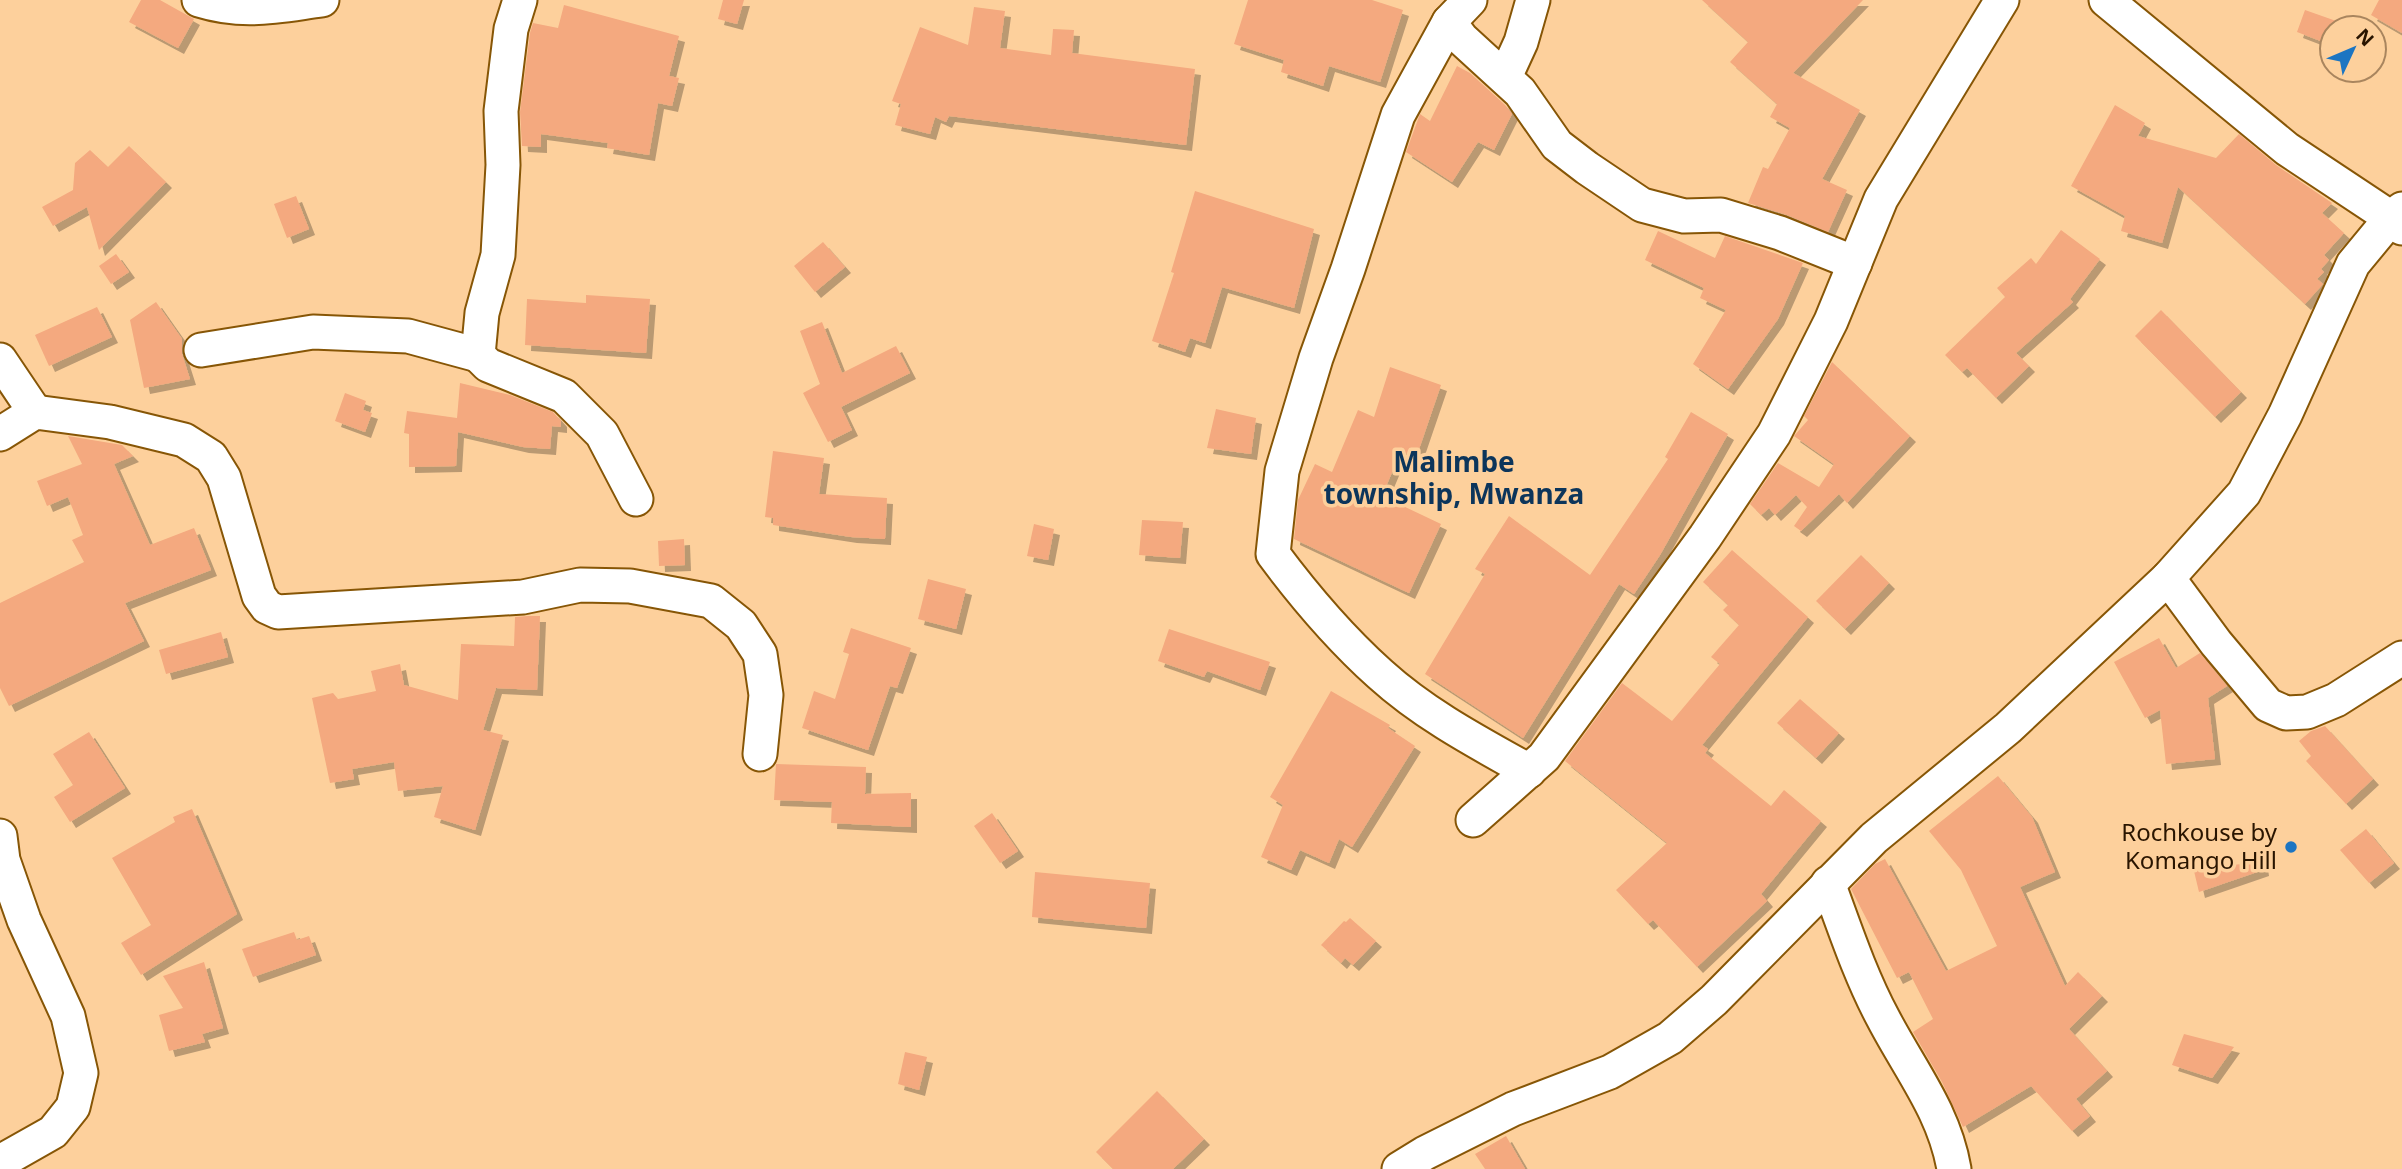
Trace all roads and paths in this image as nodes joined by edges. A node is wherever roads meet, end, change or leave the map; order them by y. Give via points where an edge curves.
1 (199, 0) edge
2 (322, 0) edge
3 (520, 0) edge
4 (1533, 0) edge
5 (2002, 0) edge
6 (2106, 0) edge
7 (1459, 11) edge
8 (1505, 78) junction
9 (2398, 219) edge
10 (1855, 263) junction
11 (201, 350) dead end
12 (478, 355) junction
13 (0, 360) edge
14 (35, 412) junction
15 (0, 434) edge
16 (636, 499) dead end
17 (2168, 578) junction
18 (2402, 658) edge
19 (760, 754) dead end
20 (1529, 771) junction
21 (1473, 820) dead end
22 (0, 836) edge
23 (1828, 883) junction
24 (0, 1162) edge
25 (1399, 1169) edge
26 (1954, 1169) edge

1 - 2 street via 252,10
3 - 12 street via 510,29 501,111 498,255 482,313
4 - 8 street
5 - 10 street via 1881,199
6 - 9 street via 2287,149
7 - 8 street via 1462,40
7 - 20 street via 1398,115 1282,471 1273,554 1310,603 1380,675 1448,725
8 - 10 street via 1558,145 1642,205 1684,216 1721,215
9 - 17 street via 2353,264 2244,493
10 - 20 street via 1774,434 1705,537 1544,757
11 - 12 street via 313,332 408,336
12 - 16 street via 488,365 564,396 601,434
13 - 14 street
14 - 15 street
14 - 19 street via 110,422 184,440 211,457 225,478 259,596 278,612 523,597 580,585 630,586 711,601 741,625 760,654 766,695
17 - 18 street via 2268,705 2286,713 2307,712 2336,700
17 - 23 street via 2008,728 1874,838
20 - 21 street
22 - 24 street via 3,860 24,920 68,1016 82,1073 73,1107 54,1132
23 - 25 street via 1714,1000 1670,1038 1610,1072 1513,1108
23 - 26 street via 1881,1015 1937,1112

